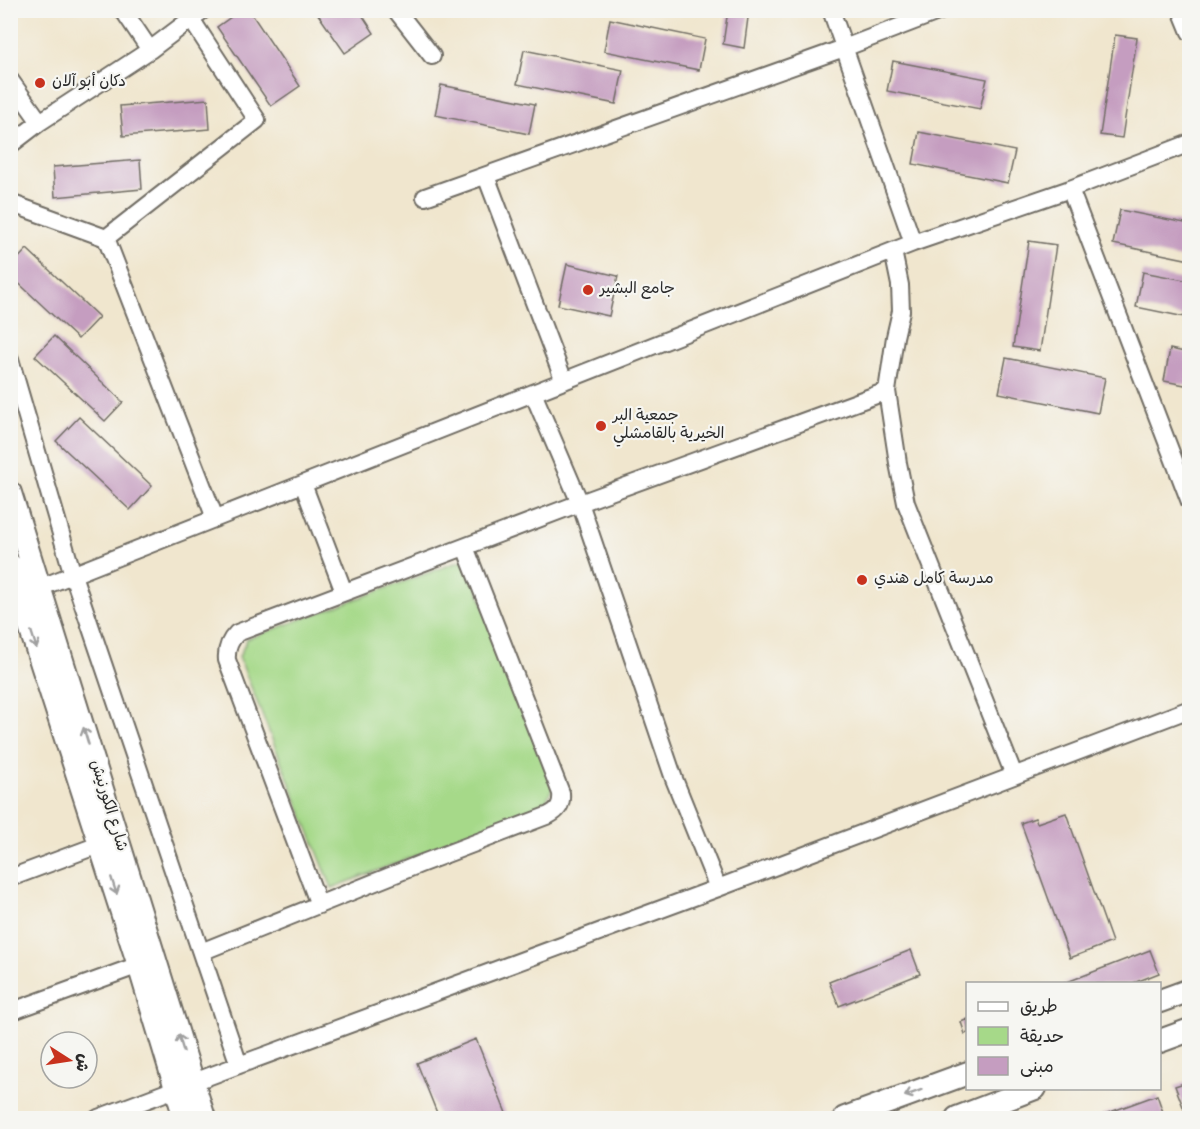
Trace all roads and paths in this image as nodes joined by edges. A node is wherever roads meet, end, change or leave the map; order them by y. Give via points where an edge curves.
1 (123, 10) edge
2 (396, 10) edge
3 (831, 10) edge
4 (943, 10) edge
5 (1181, 10) edge
6 (197, 15) edge
7 (1190, 32) edge
8 (844, 48) junction
9 (150, 50) junction
10 (432, 56) dead end
11 (10, 80) edge
12 (40, 122) junction
13 (1190, 143) edge
14 (10, 145) edge
15 (486, 176) junction
16 (1070, 189) junction
17 (425, 197) dead end
18 (10, 203) edge
19 (106, 238) junction
20 (913, 243) junction
21 (893, 251) junction
22 (10, 359) edge
23 (564, 381) junction
24 (887, 391) junction
25 (533, 393) junction
26 (303, 484) junction
27 (10, 493) edge
28 (1190, 502) edge
29 (580, 503) junction
30 (215, 518) junction
31 (465, 547) junction
32 (10, 565) edge
33 (73, 574) junction
34 (30, 592) junction
35 (344, 592) junction
36 (1190, 709) edge
37 (1014, 775) junction
38 (101, 844) junction
39 (10, 878) edge
40 (718, 888) junction
41 (319, 905) junction
42 (201, 952) junction
43 (139, 965) junction
44 (1190, 990) edge
45 (1161, 1001) edge
46 (10, 1012) edge
47 (1190, 1029) edge
48 (1161, 1041) edge
49 (239, 1065) junction
50 (966, 1074) edge
51 (185, 1085) junction
52 (1032, 1090) edge
53 (848, 1118) edge
54 (98, 1119) edge
55 (185, 1119) edge
56 (204, 1119) edge
57 (957, 1119) edge

1 - 9 street
2 - 10 street
3 - 8 street
4 - 8 street
5 - 7 street
6 - 9 street
6 - 19 street via 257,120
8 - 15 street
8 - 20 street
9 - 12 street
11 - 12 street
12 - 14 street
13 - 16 street
15 - 17 street
15 - 23 street
16 - 20 street
16 - 28 street
18 - 19 street
19 - 30 street
20 - 21 street
21 - 23 street
21 - 24 street via 901,311
22 - 33 street
23 - 25 street
24 - 29 street
24 - 37 street via 906,503
25 - 26 street
25 - 29 street
26 - 30 street
26 - 35 street
27 - 34 street, شارع الكورنيش
29 - 31 street
29 - 40 street via 674,779
30 - 33 street
31 - 35 street
31 - 41 street via 561,793 561,804 549,815
32 - 34 street, شارع الكورنيش
33 - 34 street
33 - 42 street
34 -> 38 street, شارع الكورنيش
51 -> 34 street, شارع الكورنيش
35 - 41 street via 237,633 226,655
36 - 37 street
37 - 40 street
38 - 39 street
38 -> 43 street, شارع الكورنيش
40 - 49 street
41 - 42 street
42 - 49 street
43 - 46 street
43 - 51 street, شارع الكورنيش
44 - 45 street
47 - 48 street
49 - 51 street
50 -> 53 street
51 - 54 street
51 - 55 street, شارع الكورنيش
51 - 56 street, شارع الكورنيش
52 - 57 street

